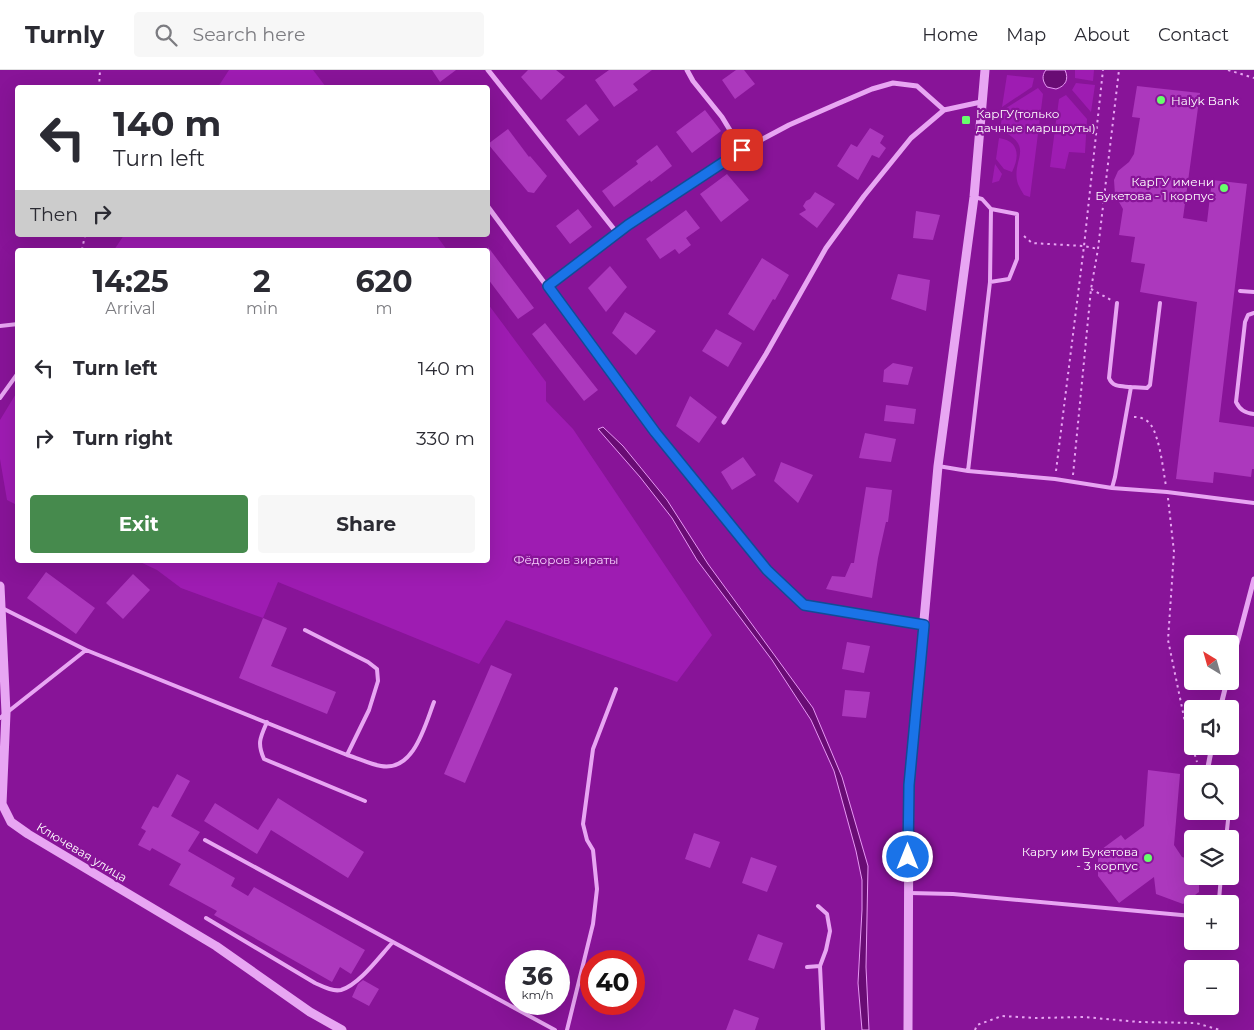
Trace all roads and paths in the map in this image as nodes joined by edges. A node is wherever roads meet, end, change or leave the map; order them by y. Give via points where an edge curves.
1 (100, 70) edge
2 (488, 70) edge
3 (687, 70) edge
4 (985, 70) edge
5 (1103, 70) edge
6 (1118, 70) edge
7 (1228, 70) edge
8 (1254, 78) edge
9 (99, 85) edge
10 (981, 102) junction
11 (944, 110) junction
12 (742, 150) junction
13 (974, 197) junction
14 (991, 209) junction
15 (490, 210) edge
16 (1017, 230) junction
17 (617, 233) junction
18 (1084, 246) junction
19 (1098, 249) junction
20 (990, 282) junction
21 (548, 286) junction
22 (1091, 289) junction
23 (1240, 291) dead end
24 (1254, 292) edge
25 (1116, 303) joint
26 (1160, 303) dead end
27 (1254, 307) edge
28 (1254, 313) edge
29 (15, 324) edge
30 (0, 326) edge
31 (15, 377) edge
32 (1131, 387) junction
33 (0, 398) edge
34 (1254, 414) edge
35 (1126, 417) junction
36 (724, 422) dead end
37 (938, 466) junction
38 (968, 471) junction
39 (1055, 479) junction
40 (1073, 481) junction
41 (1112, 488) junction
42 (1167, 492) junction
43 (1254, 503) edge
44 (1254, 579) edge
45 (0, 586) edge
46 (1, 609) edge
47 (924, 625) junction
48 (305, 630) dead end
49 (1239, 636) edge
50 (86, 650) junction
51 (616, 689) dead end
52 (434, 702) dead end
53 (3, 716) edge
54 (267, 722) junction
55 (347, 754) junction
56 (1198, 765) edge
57 (365, 801) dead end
58 (205, 840) dead end
59 (908, 893) junction
60 (818, 906) dead end
61 (1184, 915) edge
62 (206, 918) dead end
63 (392, 942) junction
64 (807, 966) dead end
65 (820, 966) junction
66 (342, 1030) edge
67 (555, 1030) edge
68 (566, 1030) edge
69 (823, 1030) edge
70 (908, 1030) edge
71 (975, 1030) edge
72 (1220, 1030) edge

1 - 9 path
2 - 17 street
3 - 12 street
4 - 10 street
5 - 18 path
6 - 19 path
7 - 8 path
10 - 11 street
10 - 13 street
11 - 12 street via 917,86 893,83 813,115
11 - 36 street via 911,138 826,248
12 - 17 street
13 - 14 lane via 982,199
13 - 37 street
14 - 16 lane via 1017,214
14 - 20 lane
15 - 21 street
16 - 18 path via 1032,243
16 - 20 lane via 1017,259 1009,278
17 - 21 street
18 - 19 path
18 - 39 path
19 - 22 path
20 - 38 lane
21 - 47 street via 655,432 767,570 804,605
22 - 25 path
22 - 40 path
23 - 24 lane
25 - 32 lane via 1109,378 1115,386
26 - 32 lane via 1150,385 1147,388
27 - 28 lane
28 - 34 lane via 1248,315 1245,322 1236,402 1240,409
29 - 30 lane
31 - 33 lane
32 - 35 lane
35 - 41 lane
35 - 42 path via 1137,417 1151,425 1159,447
37 - 38 lane
37 - 47 street
38 - 39 lane
39 - 40 lane
40 - 41 lane
41 - 42 lane
42 - 43 lane
42 - 56 path via 1174,552 1168,640 1185,722
44 - 49 street
45 - 46 street, Ключевая улица
46 - 50 lane
46 - 53 street, Ключевая улица
47 - 59 street via 909,785
48 - 55 lane via 377,669 378,682 369,710
50 - 53 lane
50 - 54 lane
51 - 68 lane via 593,749 583,824 593,850 597,890 593,924
52 - 55 lane via 416,749 398,764 382,766
53 - 66 street, Ключевая улица via 2,804 11,822 216,946 310,1012
54 - 55 lane
54 - 57 lane via 260,738 264,760
58 - 63 lane
59 - 61 lane via 953,894
59 - 70 street
60 - 65 lane via 827,914 830,930
62 - 63 lane via 331,990 341,990 351,984
63 - 67 lane
64 - 65 lane
65 - 69 lane
71 - 72 path via 977,1025 1002,1016 1196,1023

